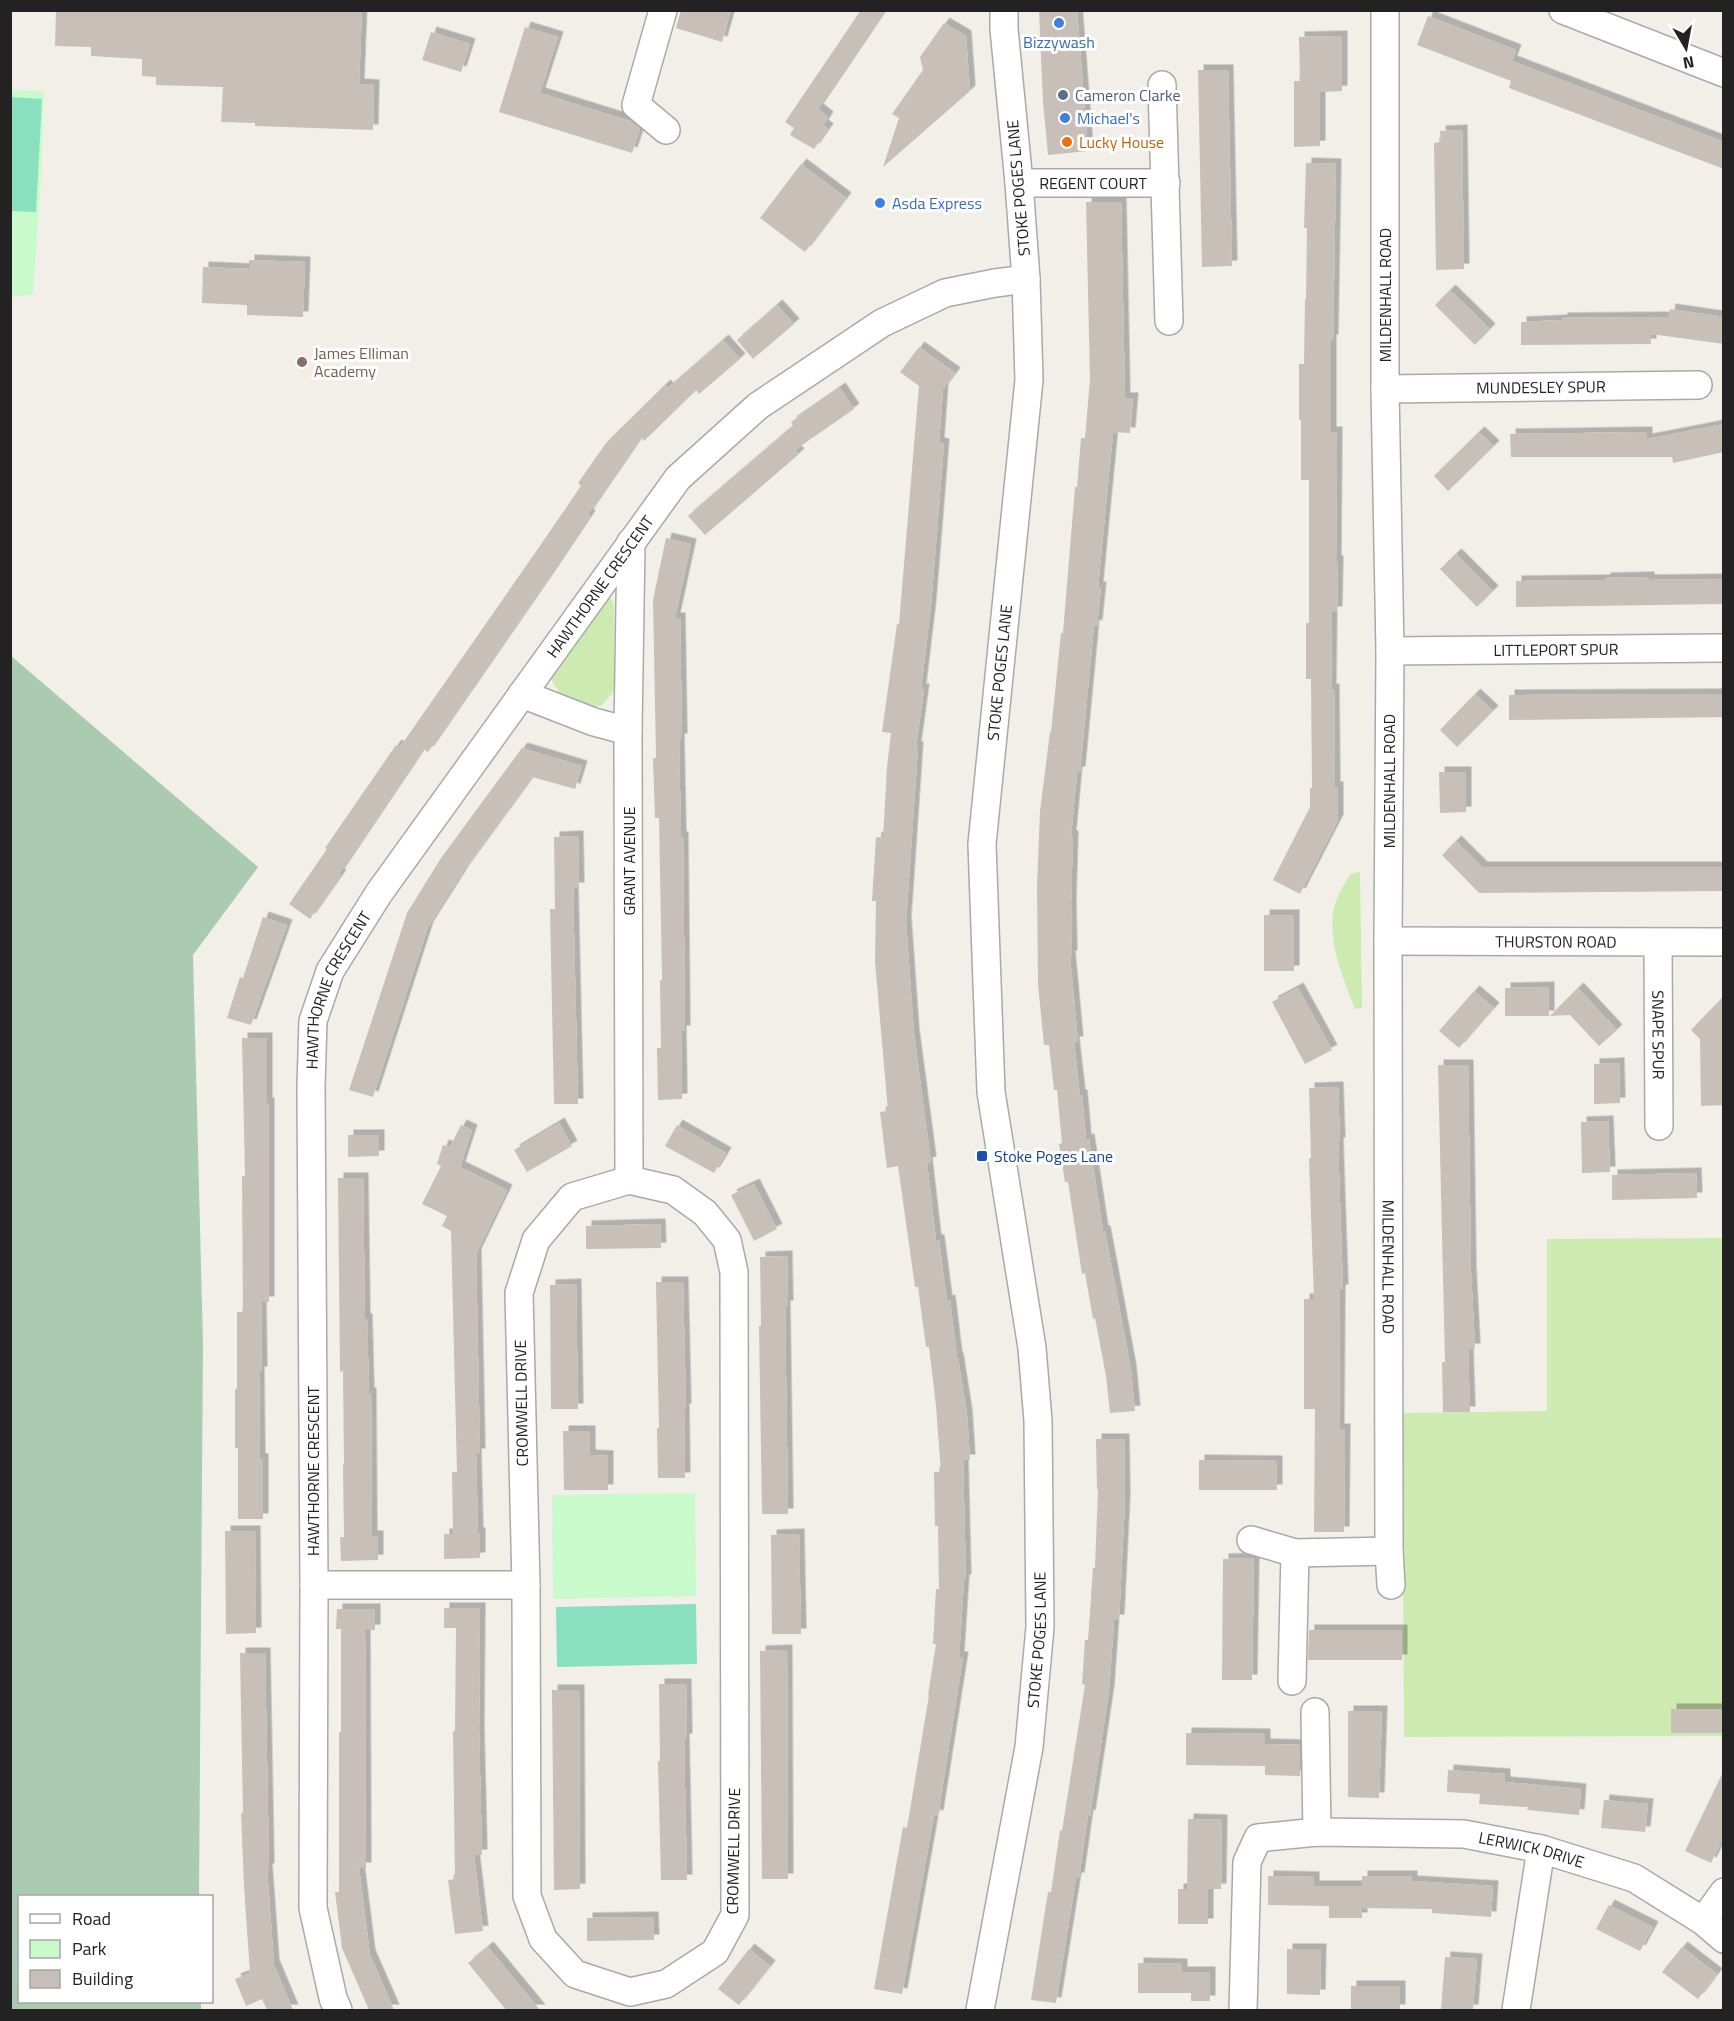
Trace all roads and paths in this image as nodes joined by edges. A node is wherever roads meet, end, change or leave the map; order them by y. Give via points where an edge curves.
1 (663, 10) edge
2 (1004, 10) edge
3 (1385, 10) edge
4 (1563, 10) edge
5 (1724, 73) edge
6 (1162, 85) dead end
7 (666, 130) dead end
8 (1019, 183) junction
9 (1166, 183) junction
10 (1026, 279) junction
11 (1169, 321) dead end
12 (1698, 385) dead end
13 (1386, 389) junction
14 (631, 542) junction
15 (1724, 648) edge
16 (1390, 651) junction
17 (522, 694) junction
18 (628, 731) junction
19 (1388, 941) junction
20 (1724, 942) edge
21 (1658, 943) junction
22 (1659, 1126) dead end
23 (629, 1180) junction
24 (1251, 1540) dead end
25 (1389, 1551) junction
26 (1295, 1553) junction
27 (314, 1585) junction
28 (526, 1585) junction
29 (1391, 1585) dead end
30 (1292, 1681) dead end
31 (1315, 1712) dead end
32 (1317, 1832) junction
33 (1541, 1849) junction
34 (1724, 1892) edge
35 (1703, 1921) junction
36 (1724, 1939) edge
37 (630, 2001) edge
38 (338, 2010) edge
39 (980, 2010) edge
40 (1243, 2010) edge
41 (1516, 2010) edge

1 - 7 street via 636,105
2 - 8 street, STOKE POGES LANE
3 - 13 street, MILDENHALL ROAD
4 - 5 street
6 - 9 street, REGENT COURT
8 - 9 street, REGENT COURT
8 - 10 street, STOKE POGES LANE
9 - 11 street, REGENT COURT via 1176,286
10 - 14 street, HAWTHORNE CRESCENT via 945,293 882,323 758,405 678,478
10 - 39 street, STOKE POGES LANE via 1029,380 982,844 992,1092 1032,1348 1037,1410 1040,1627 1029,1747
12 - 13 street, MUNDESLEY SPUR
13 - 16 street, MILDENHALL ROAD
14 - 17 street, HAWTHORNE CRESCENT
14 - 18 street, GRANT AVENUE
15 - 16 street, LITTLEPORT SPUR
16 - 19 street, MILDENHALL ROAD
17 - 18 street
17 - 27 street, HAWTHORNE CRESCENT via 379,893 330,971 313,1021
18 - 23 street, GRANT AVENUE
19 - 21 street, THURSTON ROAD
19 - 25 street, MILDENHALL ROAD
20 - 21 street, THURSTON ROAD
21 - 22 street, SNAPE SPUR
23 - 28 street, CROMWELL DRIVE via 572,1197 536,1240 519,1293
23 - 37 street, CROMWELL DRIVE via 673,1190 705,1213 727,1240 734,1272 735,1915 716,1952 666,1984
24 - 26 street
25 - 26 street
25 - 29 street, MILDENHALL ROAD
26 - 30 street
27 - 28 street
27 - 38 street, HAWTHORNE CRESCENT via 313,1908
28 - 37 street, CROMWELL DRIVE via 527,1896 543,1939 575,1974
31 - 32 street
32 - 33 street, LERWICK DRIVE via 1464,1833
32 - 40 street, LERWICK DRIVE via 1258,1838 1247,1862
33 - 35 street, LERWICK DRIVE via 1634,1878
33 - 41 street
34 - 35 street
35 - 36 street, LERWICK DRIVE

